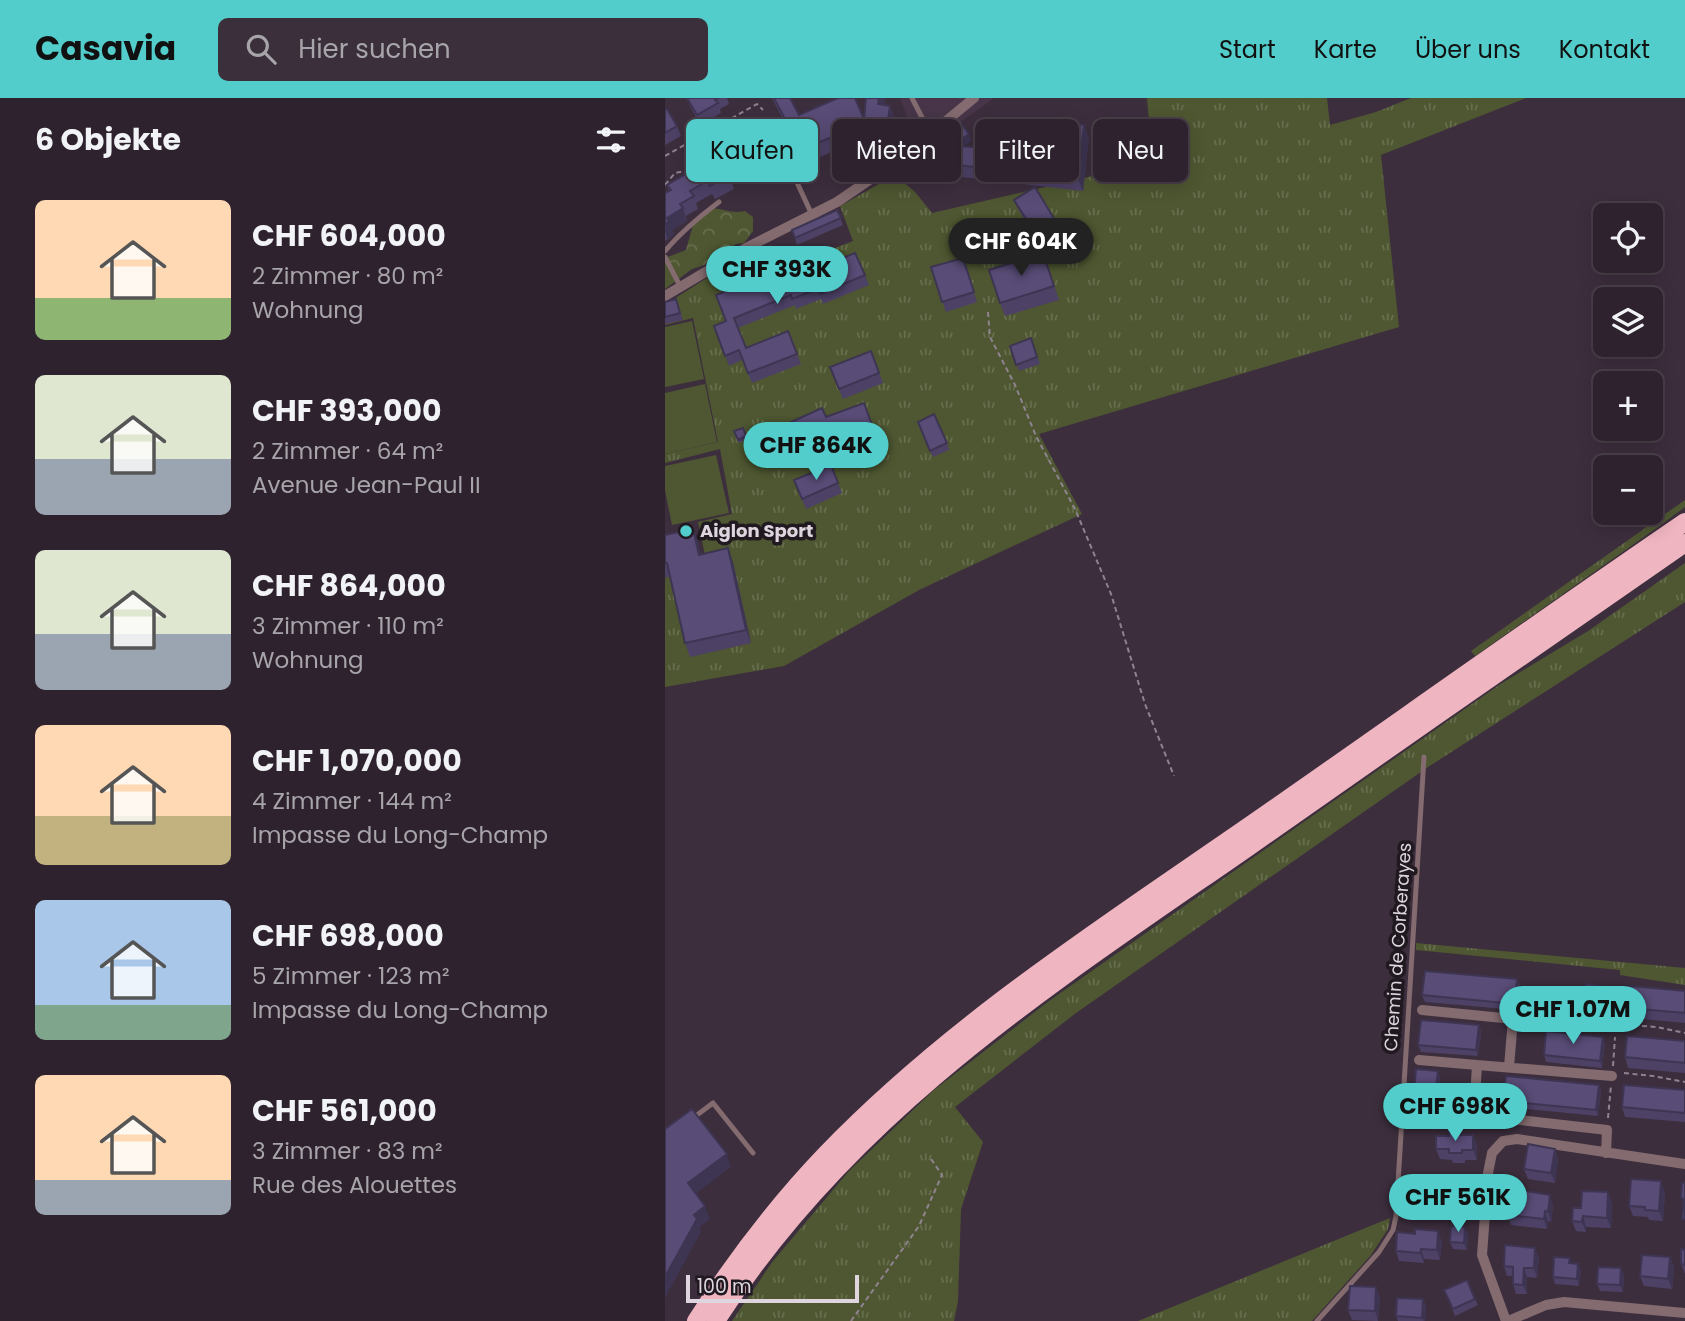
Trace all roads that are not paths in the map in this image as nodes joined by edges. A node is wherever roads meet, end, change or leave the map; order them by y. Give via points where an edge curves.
1 (912, 98) edge
2 (974, 98) edge
3 (922, 119) edge
4 (948, 119) edge
5 (797, 182) edge
6 (866, 182) edge
7 (719, 202) dead end
8 (812, 215) junction
9 (665, 254) edge
10 (680, 286) junction
11 (665, 296) edge
12 (1685, 523) edge
13 (1685, 545) edge
14 (1424, 757) dead end
15 (1550, 990) dead end
16 (1423, 1010) dead end
17 (1513, 1019) junction
18 (1546, 1021) junction
19 (1616, 1027) road end
20 (1419, 1059) dead end
21 (1477, 1065) junction
22 (1509, 1067) junction
23 (1612, 1076) road end
24 (1415, 1108) dead end
25 (1474, 1115) junction
26 (684, 1124) edge
27 (753, 1153) dead end
28 (1606, 1153) junction
29 (1685, 1164) edge
30 (1685, 1313) edge
31 (696, 1321) edge
32 (716, 1321) edge
33 (1317, 1321) edge
34 (1507, 1321) edge

1 - 3 lane
2 - 4 street
5 - 8 lane
6 - 8 street
7 - 9 lane via 675,238
8 - 10 street
9 - 10 lane
10 - 11 street
12 - 31 highway via 1095,934 941,1049 870,1111 804,1178 744,1251
13 - 32 highway via 1124,933 951,1062 816,1189 757,1261
14 - 33 lane, Chemin de Corberayes via 1396,1216 1379,1252
15 - 18 lane
16 - 17 street
17 - 18 street
17 - 22 street
18 - 19 street
20 - 21 street
21 - 22 street
21 - 25 street
22 - 23 street
24 - 25 street
25 - 28 street via 1607,1130
26 - 27 lane via 713,1103
28 - 29 street
28 - 34 street via 1517,1139 1503,1141 1492,1153 1482,1255
30 - 34 street via 1564,1302

